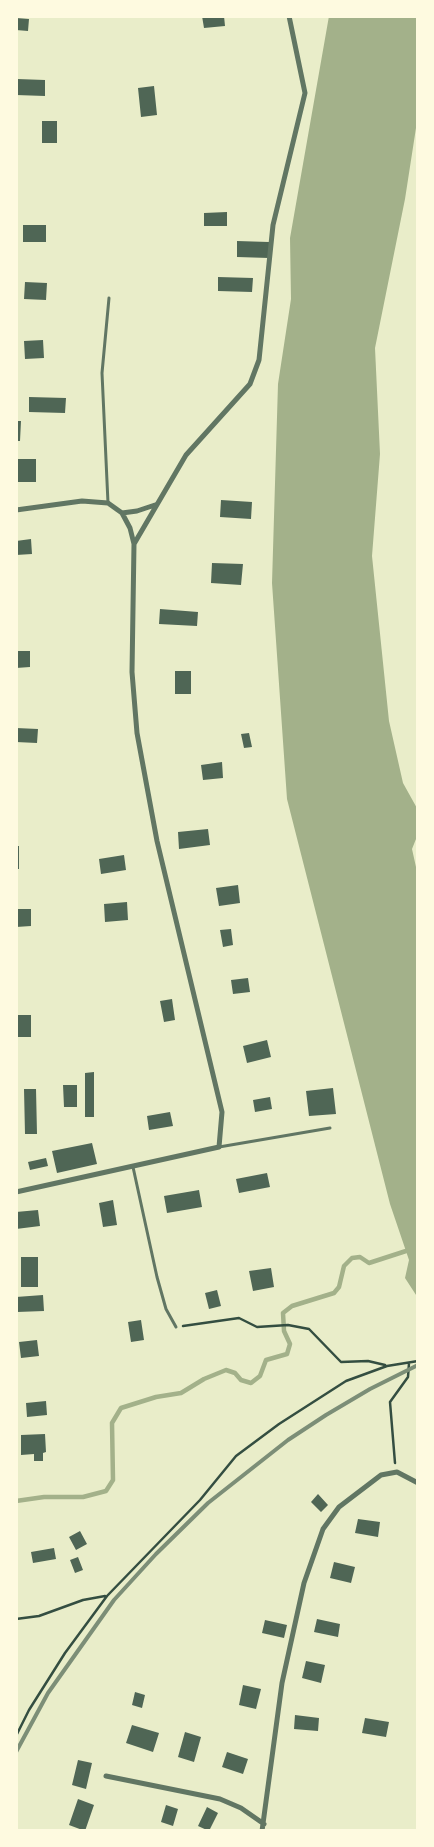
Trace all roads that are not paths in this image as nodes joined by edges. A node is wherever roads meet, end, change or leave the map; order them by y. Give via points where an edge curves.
1 (289, 16) edge
2 (109, 298) dead end
3 (108, 503) junction
4 (155, 504) junction
5 (16, 510) edge
6 (122, 513) junction
7 (134, 544) junction
8 (330, 1128) dead end
9 (219, 1147) junction
10 (133, 1168) junction
11 (16, 1192) edge
12 (176, 1327) road end
13 (418, 1483) edge
14 (106, 1776) dead end
15 (264, 1824) junction
16 (262, 1831) edge

1 - 4 street via 305,93 273,225 259,360 250,384 186,455
2 - 3 lane via 102,373
3 - 5 street via 82,500
3 - 6 street
4 - 6 street
4 - 7 street
6 - 7 street
7 - 9 street via 132,672 137,733 157,841 222,1112
8 - 9 lane
9 - 10 street
10 - 11 street
10 - 12 lane via 157,1277 166,1309
13 - 15 street via 397,1472 381,1475 339,1507 323,1529 304,1583 282,1683
14 - 15 street via 220,1799 241,1808
15 - 16 street

